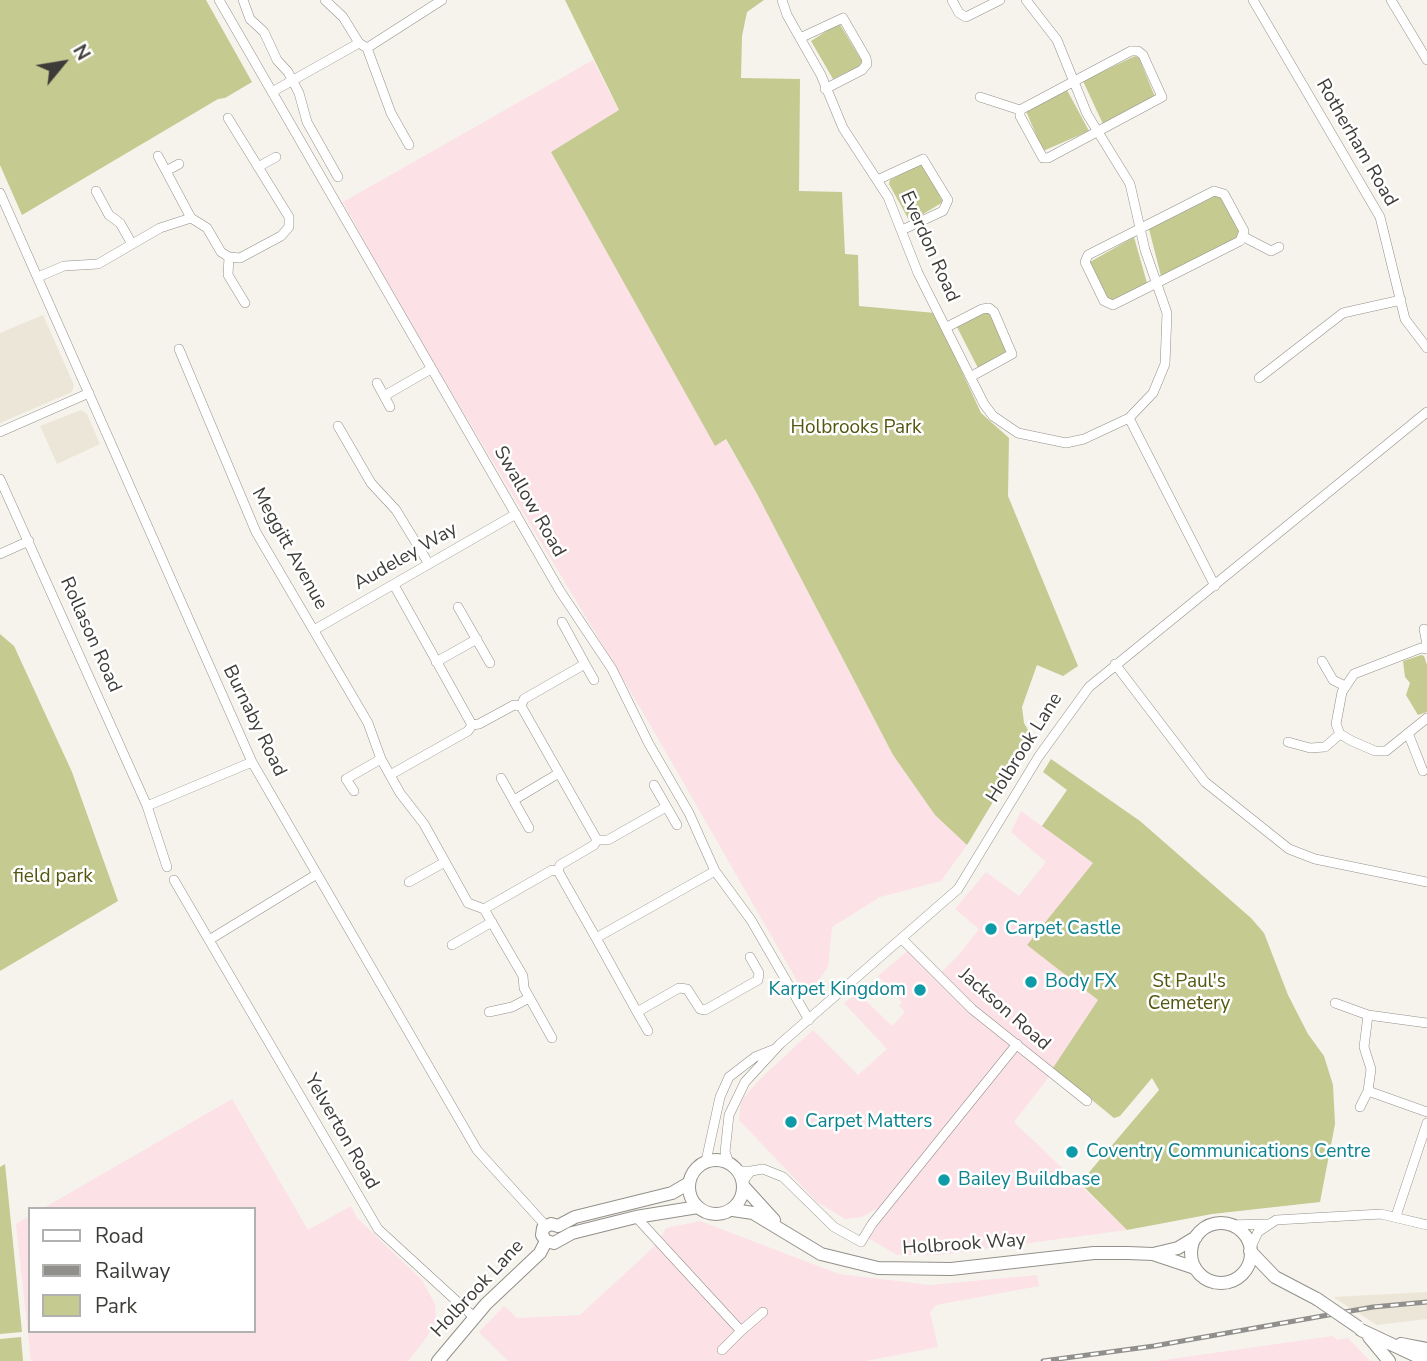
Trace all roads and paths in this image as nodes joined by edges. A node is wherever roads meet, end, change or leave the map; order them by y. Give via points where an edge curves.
1 (219, 0) edge
2 (243, 0) edge
3 (325, 0) edge
4 (442, 0) edge
5 (782, 0) edge
6 (952, 0) edge
7 (1000, 0) edge
8 (1026, 0) edge
9 (1254, 0) edge
10 (1391, 0) edge
11 (800, 38) junction
12 (363, 46) junction
13 (1427, 60) edge
14 (293, 80) junction
15 (1074, 81) junction
16 (825, 89) junction
17 (272, 92) junction
18 (980, 97) dead end
19 (1020, 110) junction
20 (228, 118) dead end
21 (1098, 132) junction
22 (409, 145) dead end
23 (158, 156) dead end
24 (276, 157) dead end
25 (179, 164) dead end
26 (258, 167) junction
27 (166, 171) junction
28 (338, 177) dead end
29 (877, 180) junction
30 (96, 191) dead end
31 (0, 192) edge
32 (191, 218) junction
33 (1141, 229) junction
34 (902, 230) junction
35 (1244, 237) junction
36 (132, 244) junction
37 (1279, 247) dead end
38 (229, 257) junction
39 (38, 277) junction
40 (1156, 284) junction
41 (1401, 300) junction
42 (244, 303) dead end
43 (947, 327) junction
44 (1427, 348) edge
45 (179, 349) dead end
46 (431, 369) junction
47 (972, 376) junction
48 (1259, 378) dead end
49 (377, 383) dead end
50 (89, 393) junction
51 (384, 396) junction
52 (390, 407) dead end
53 (1427, 412) edge
54 (1129, 418) junction
55 (338, 426) dead end
56 (0, 432) edge
57 (0, 478) edge
58 (516, 514) junction
59 (29, 541) junction
60 (0, 554) edge
61 (429, 564) junction
62 (394, 585) junction
63 (1215, 586) junction
64 (458, 607) dead end
65 (562, 622) dead end
66 (1424, 629) dead end
67 (314, 630) junction
68 (477, 639) junction
69 (1427, 647) edge
70 (1322, 661) dead end
71 (436, 662) junction
72 (490, 663) dead end
73 (585, 664) junction
74 (1115, 664) junction
75 (594, 680) dead end
76 (1345, 686) junction
77 (521, 706) junction
78 (1427, 718) edge
79 (472, 725) junction
80 (1408, 733) junction
81 (1340, 734) junction
82 (1288, 742) dead end
83 (381, 759) junction
84 (252, 762) junction
85 (1423, 771) dead end
86 (559, 773) junction
87 (390, 775) junction
88 (501, 778) dead end
89 (654, 785) dead end
90 (354, 791) dead end
91 (514, 800) junction
92 (147, 806) junction
93 (666, 807) junction
94 (677, 825) dead end
95 (529, 828) dead end
96 (597, 840) junction
97 (445, 862) junction
98 (167, 867) dead end
99 (558, 871) junction
100 (715, 871) junction
101 (317, 874) junction
102 (174, 880) dead end
103 (409, 882) dead end
104 (1427, 882) edge
105 (484, 909) junction
106 (492, 922) junction
107 (596, 938) junction
108 (209, 940) junction
109 (903, 940) junction
110 (452, 945) dead end
111 (750, 957) dead end
112 (529, 998) junction
113 (1335, 1003) dead end
114 (489, 1012) dead end
115 (637, 1012) junction
116 (1368, 1015) junction
117 (809, 1020) junction
118 (1427, 1023) edge
119 (648, 1031) dead end
120 (552, 1038) dead end
121 (1017, 1044) junction
122 (776, 1048) junction
123 (1368, 1091) junction
124 (1087, 1101) dead end
125 (1360, 1107) dead end
126 (1427, 1112) edge
127 (1427, 1122) edge
128 (706, 1161) junction
129 (741, 1174) junction
130 (689, 1183) junction
131 (698, 1207) junction
132 (733, 1210) junction
133 (1396, 1216) junction
134 (636, 1217) junction
135 (1228, 1224) junction
136 (1268, 1224) junction
137 (1427, 1225) edge
138 (555, 1229) junction
139 (786, 1231) junction
140 (1196, 1237) junction
141 (1250, 1250) junction
142 (1153, 1254) junction
143 (1195, 1269) junction
144 (1275, 1277) junction
145 (1235, 1279) junction
146 (763, 1312) dead end
147 (474, 1317) junction
148 (1359, 1328) junction
149 (741, 1331) junction
150 (1380, 1340) junction
151 (1427, 1349) edge
152 (722, 1350) dead end
153 (438, 1361) edge
154 (1389, 1361) edge
155 (1427, 1361) edge

1 - 17 street, Swallow Road
2 - 14 street via 250,19 267,37
3 - 12 street
4 - 12 street
5 - 11 street, Everdon Road
6 - 7 street via 966,17
8 - 15 street, Everdon Road via 1057,40
9 - 41 street, Rotherham Road via 1380,217
10 - 13 street
11 - 16 street, Everdon Road
11 - 16 street via 843,19 866,58 862,70
12 - 14 street
12 - 22 street
14 - 17 street
14 - 28 street via 307,122
15 - 19 street
15 - 21 street, Everdon Road
15 - 21 street via 1138,51 1161,91 1158,101
16 - 29 street, Everdon Road via 843,128
17 - 46 street, Swallow Road
18 - 19 street
19 - 21 street via 1043,158
20 - 26 street
21 - 33 street, Everdon Road via 1130,184
23 - 27 street
24 - 26 street
25 - 27 street
26 - 38 street via 289,218 289,228 240,258
27 - 32 street
29 - 34 street, Everdon Road
29 - 34 street via 923,159 948,200 943,211
30 - 36 street
31 - 39 street, Burnaby Road
32 - 36 street
32 - 38 street via 207,228
33 - 35 street via 1220,191
33 - 40 street, Everdon Road
33 - 40 street via 1088,254 1085,262 1108,305
34 - 43 street, Everdon Road via 918,273
35 - 37 street via 1271,251
35 - 40 street
36 - 39 street via 98,264 64,266
38 - 42 street via 228,275
39 - 50 street, Burnaby Road
40 - 54 street, Everdon Road via 1167,313 1165,364 1153,393
41 - 44 street, Rotherham Road via 1409,327
41 - 48 street via 1343,313
43 - 47 street, Everdon Road
43 - 47 street via 982,309 994,312 1012,354
45 - 67 street, Meggitt Avenue via 257,532
46 - 51 street
46 - 58 street, Swallow Road
47 - 54 street, Everdon Road via 993,416 1032,438 1066,443
49 - 51 street
50 - 56 street
50 - 84 street, Burnaby Road
51 - 52 street
53 - 63 street, Holbrook Lane
54 - 63 street
55 - 61 street via 371,483 396,510
57 - 59 street, Rollason Road
58 - 61 street, Audeley Way
58 - 100 street, Swallow Road via 612,669 690,813
59 - 60 street
59 - 92 street, Rollason Road
61 - 62 street, Audeley Way
62 - 67 street, Audeley Way
62 - 71 street
63 - 74 street, Holbrook Lane
64 - 68 street
65 - 73 street
66 - 69 street
67 - 83 street, Meggitt Avenue via 368,723
68 - 71 street
68 - 72 street
69 - 76 street via 1361,670
70 - 76 street via 1333,680
71 - 79 street
73 - 75 street
73 - 77 street via 524,699
74 - 104 street via 1205,782 1289,849 1315,859
74 - 109 street, Holbrook Lane via 1069,710 965,880
76 - 81 street via 1336,724
77 - 79 street
77 - 86 street
78 - 80 street
79 - 87 street
80 - 81 street via 1386,751 1375,751
80 - 85 street
81 - 82 street via 1325,747
83 - 87 street, Meggitt Avenue
83 - 90 street via 346,779
84 - 92 street
84 - 101 street, Burnaby Road
86 - 91 street
86 - 96 street
87 - 97 street, Meggitt Avenue
88 - 91 street
89 - 93 street
91 - 95 street
92 - 98 street, Rollason Road
93 - 94 street
93 - 96 street via 608,840
96 - 99 street
97 - 103 street
97 - 105 street, Meggitt Avenue via 468,903
99 - 105 street via 552,870
99 - 107 street
100 - 107 street
100 - 117 street, Swallow Road via 751,920
101 - 108 street
101 - 138 street, Burnaby Road via 477,1150
102 - 108 street, Yelverton Road
105 - 106 street, Meggitt Avenue
106 - 110 street
106 - 112 street, Meggitt Avenue via 523,976
107 - 115 street
108 - 147 street, Yelverton Road via 379,1228
109 - 117 street, Holbrook Lane
109 - 121 street, Jackson Road via 972,1009
111 - 115 street via 758,980 705,1010 699,1009 687,989 679,988
112 - 114 street
112 - 120 street, Meggitt Avenue
113 - 116 street
115 - 119 street
116 - 118 street
116 - 123 street via 1363,1034 1371,1069
117 - 122 street, Holbrook Lane
121 - 124 street, Jackson Road
121 - 129 street via 861,1242 834,1227 783,1177 763,1169
122 - 128 street, Holbrook Lane via 729,1077
122 - 129 street, Holbrook Lane via 745,1082 729,1115 725,1152
123 - 125 street
123 - 126 street
127 - 133 street
128 - 129 main road via 721,1159
128 - 130 main road via 694,1170
129 - 132 main road via 741,1199
129 - 139 main road, Holbrook Way
130 - 131 main road
130 - 138 main road via 673,1193 575,1217
131 - 132 main road via 713,1215
131 - 134 main road
132 - 139 main road, Holbrook Way via 753,1213
133 - 136 street via 1362,1214
133 - 137 street
134 - 138 main road
134 - 149 street
135 - 136 street
135 - 140 main road, Holbrook Way via 1210,1226
135 - 141 main road, Holbrook Way via 1243,1234
136 - 141 street via 1258,1232
138 - 147 main road, Holbrook Lane via 554,1243 545,1241 540,1252
139 - 142 main road, Holbrook Way via 821,1254 897,1269 951,1269 1094,1253
140 - 142 main road, Holbrook Way via 1178,1248
140 - 143 main road via 1191,1253
141 - 144 main road, Holbrook Way
141 - 145 main road via 1248,1264
142 - 143 main road, Holbrook Way
143 - 145 main road, Holbrook Way via 1213,1282
144 - 145 main road, Holbrook Way via 1255,1274
144 - 148 main road, Holbrook Way, bridge
146 - 149 street
147 - 153 main road, Holbrook Lane
148 - 150 main road, Holbrook Way
148 - 154 main road, Holbrook Way
149 - 152 street
150 - 151 main road
150 - 155 main road, Holbrook Way

